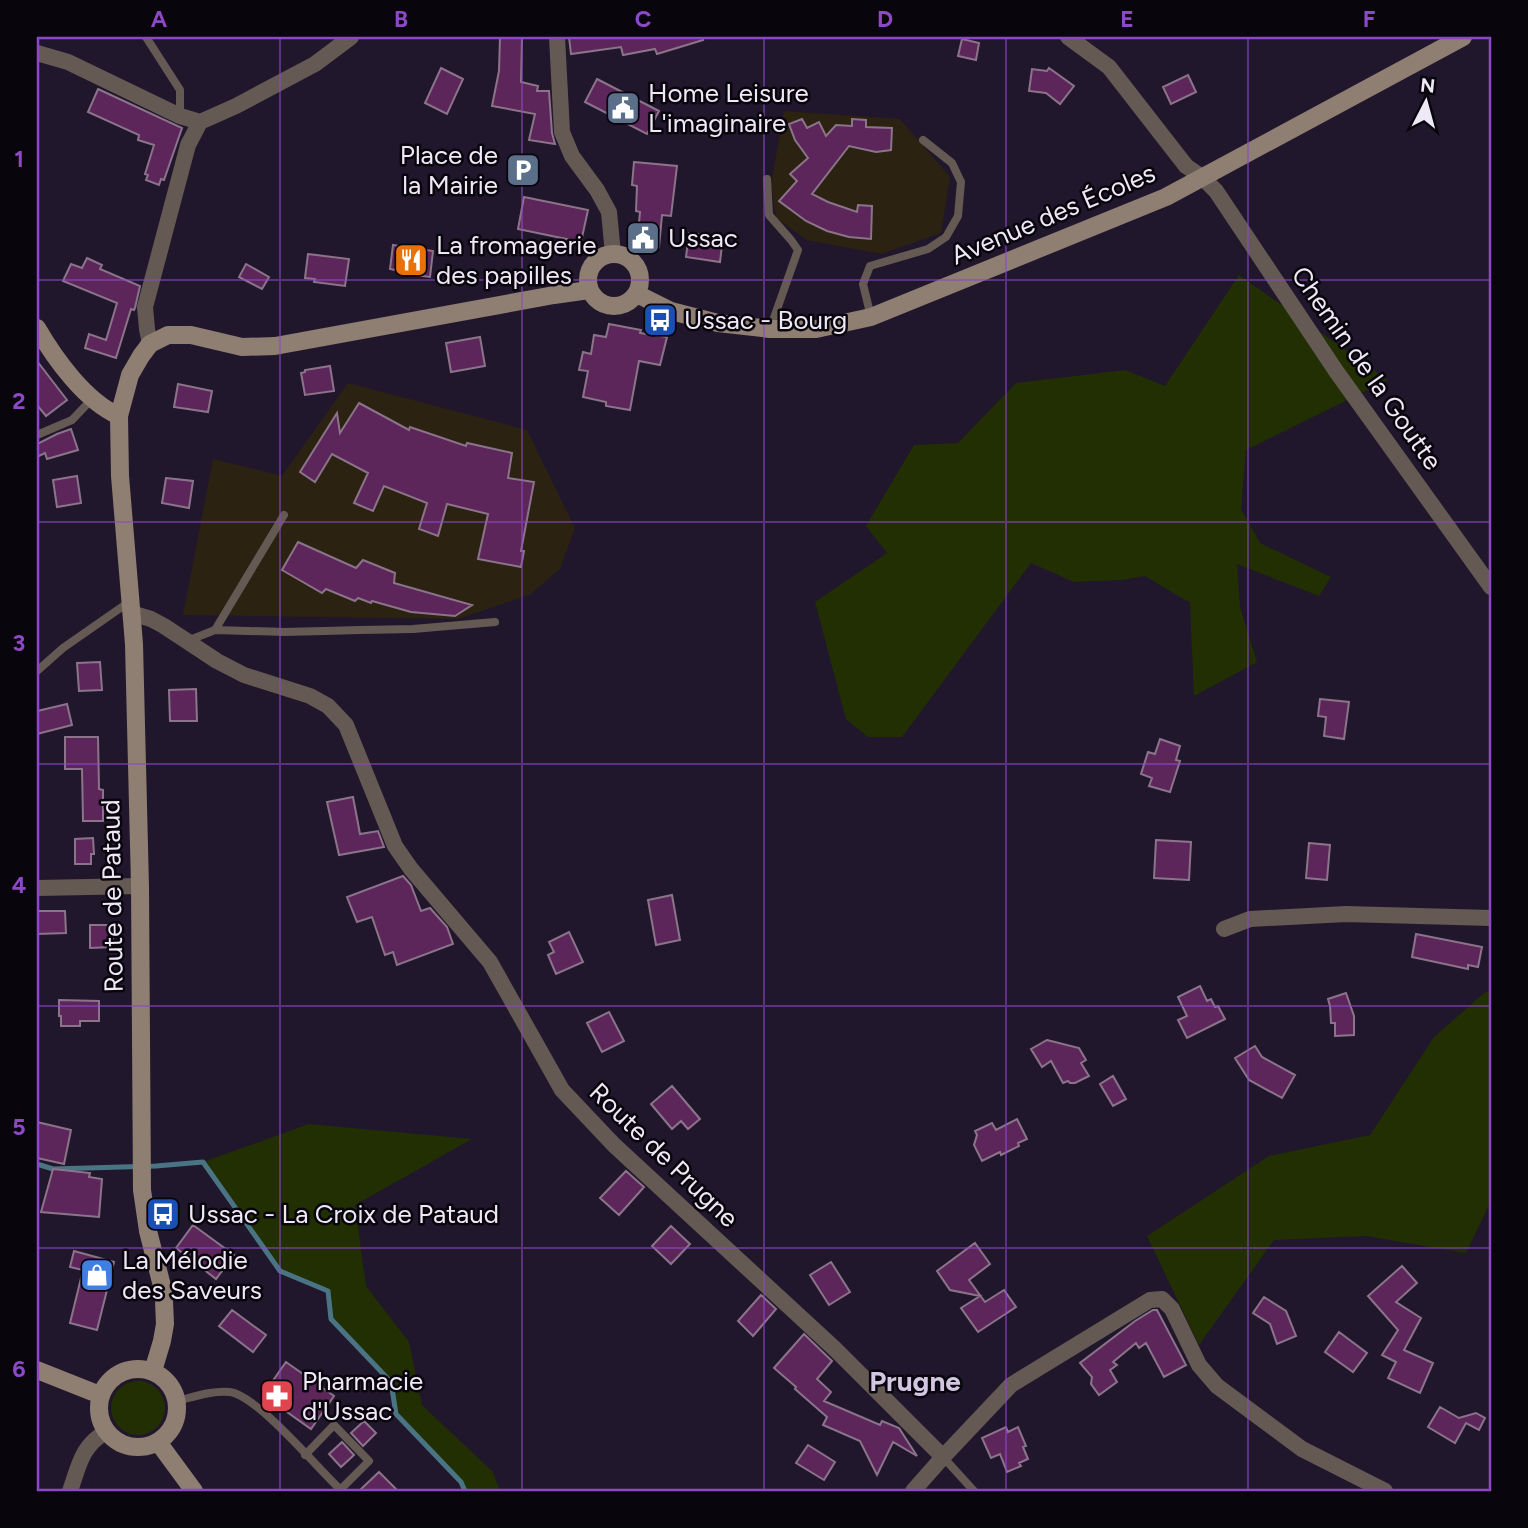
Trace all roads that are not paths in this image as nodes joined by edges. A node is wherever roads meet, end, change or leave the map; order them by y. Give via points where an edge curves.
1 (146, 37) edge
2 (351, 37) edge
3 (557, 37) edge
4 (1068, 37) edge
5 (1463, 37) edge
6 (37, 53) edge
7 (180, 116) junction
8 (200, 122) junction
9 (923, 140) dead end
10 (1202, 177) junction
11 (767, 179) dead end
12 (613, 254) junction
13 (589, 290) junction
14 (637, 294) junction
15 (871, 317) junction
16 (37, 328) edge
17 (771, 329) junction
18 (150, 344) junction
19 (93, 399) junction
20 (119, 416) junction
21 (37, 435) edge
22 (284, 515) dead end
23 (1491, 587) edge
24 (130, 608) junction
25 (495, 622) dead end
26 (215, 630) junction
27 (187, 641) junction
28 (37, 671) edge
29 (139, 886) junction
30 (37, 888) edge
31 (1491, 918) edge
32 (1224, 929) dead end
33 (37, 1370) edge
34 (153, 1371) junction
35 (100, 1395) junction
36 (177, 1401) junction
37 (106, 1432) junction
38 (158, 1441) junction
39 (305, 1455) junction
40 (943, 1457) junction
41 (69, 1491) edge
42 (194, 1491) edge
43 (341, 1491) edge
44 (913, 1491) edge
45 (974, 1491) edge
46 (1385, 1491) edge

1 - 7 lane via 180,90
2 - 8 street via 315,64
3 - 12 street via 562,132 572,156 609,212
4 - 10 street, Chemin de la Goutte via 1109,66 1186,166
5 - 10 street, Avenue des Écoles
6 - 7 street via 68,62
7 - 8 street
8 - 18 street via 188,145 145,307
9 - 15 lane via 952,163 961,182 958,216 946,237 928,249 870,266 863,285
10 - 15 street, Avenue des Écoles via 1166,197
10 - 23 street, Chemin de la Goutte
11 - 17 lane via 769,215 797,250
12 - 13 street via 597,259 592,266
12 - 14 street via 635,264 641,279
13 - 14 street via 608,306 624,305
13 - 18 street via 275,346 242,346 191,335 168,335
14 - 17 street, Avenue des Écoles via 671,311
15 - 17 street, Avenue des Écoles via 816,329
16 - 19 street via 49,349
18 - 20 street, Route de Pataud via 130,375
19 - 20 street
19 - 21 lane via 72,420
20 - 24 street, Route de Pataud
22 - 26 lane
24 - 27 street, Route de Prugne
24 - 28 lane via 63,648
24 - 29 street, Route de Pataud
25 - 26 lane via 362,631
26 - 27 lane
27 - 40 street, Route de Prugne via 244,676 310,696 328,706 346,725 395,846 490,962 562,1090 614,1145 835,1349
29 - 30 street
29 - 34 street, Route de Pataud via 142,1167 146,1221 162,1286 165,1324
31 - 32 street via 1346,914 1250,919
33 - 35 street
34 - 35 street via 128,1369 116,1374
34 - 36 street via 166,1380
35 - 37 street via 100,1420
36 - 38 street via 170,1431
36 - 39 lane via 216,1392 242,1395
37 - 38 street via 130,1447
37 - 41 street via 86,1448
38 - 42 street
39 - 43 lane
39 - 43 lane via 334,1425 369,1461
40 - 44 street
40 - 45 lane
40 - 46 street via 1011,1385 1150,1300 1162,1299 1172,1309 1199,1365 1217,1386 1302,1449

